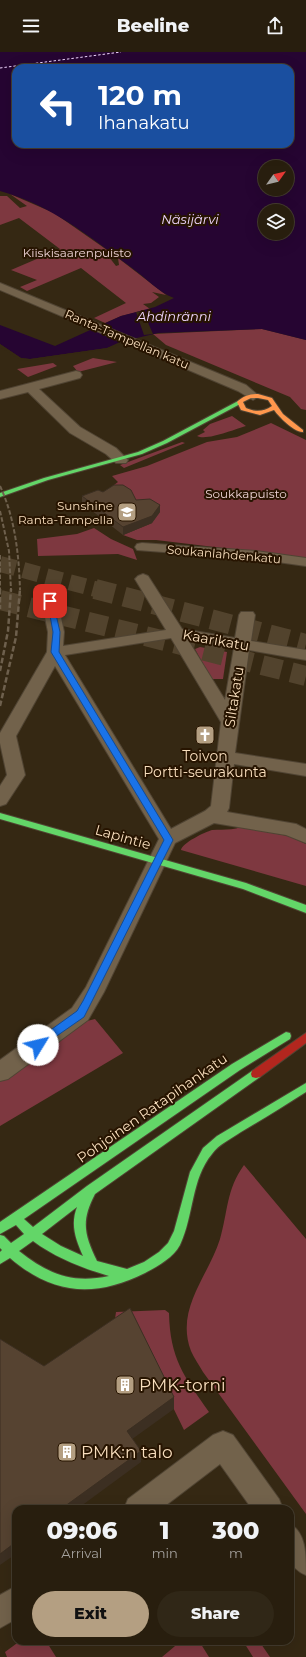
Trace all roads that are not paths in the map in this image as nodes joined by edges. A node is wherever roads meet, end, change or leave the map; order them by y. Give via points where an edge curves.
1 (0, 286) edge
2 (76, 375) dead end
3 (30, 387) junction
4 (0, 395) edge
5 (253, 396) junction
6 (240, 402) junction
7 (275, 406) junction
8 (251, 412) junction
9 (208, 419) junction
10 (303, 432) edge
11 (121, 460) junction
12 (18, 479) dead end
13 (46, 479) junction
14 (0, 495) edge
15 (142, 547) dead end
16 (306, 562) edge
17 (143, 579) dead end
18 (48, 593) dead end
19 (247, 615) dead end
20 (175, 633) junction
21 (243, 645) junction
22 (55, 652) junction
23 (306, 655) edge
24 (230, 722) junction
25 (226, 757) junction
26 (306, 770) edge
27 (0, 800) edge
28 (0, 816) edge
29 (212, 816) junction
30 (306, 836) edge
31 (168, 840) junction
32 (158, 861) junction
33 (306, 909) edge
34 (294, 1031) dead end
35 (306, 1037) edge
36 (0, 1072) edge
37 (306, 1087) edge
38 (91, 1190) junction
39 (17, 1218) junction
40 (0, 1229) edge
41 (31, 1235) junction
42 (0, 1240) edge
43 (10, 1252) junction
44 (0, 1259) edge
45 (93, 1266) junction
46 (128, 1275) junction
47 (143, 1505) edge
48 (266, 1505) edge
49 (294, 1544) edge
50 (306, 1561) edge
51 (12, 1604) edge
52 (0, 1613) edge

1 - 5 street, Ranta-Tampellan katu via 156,354 242,388
2 - 3 street
3 - 4 street
3 - 11 street via 75,430 111,451
5 - 6 main road via 246,397
5 - 7 main road via 267,397 273,400
6 - 8 main road via 240,407
6 - 9 main road
7 - 8 main road via 268,411
7 - 10 main road via 281,415
8 - 9 main road
8 - 10 main road
9 - 11 main road via 158,446
11 - 13 main road
12 - 13 main road
13 - 14 main road
15 - 16 street, Soukanlahdenkatu
17 - 20 street
18 - 22 street via 56,632
19 - 21 street, Siltakatu
20 - 21 street, Kaarikatu
20 - 22 street, Kaarikatu
20 - 24 street
21 - 23 street, Kaarikatu
21 - 24 street, Siltakatu
22 - 27 street via 7,736 16,775
22 - 31 street
24 - 25 street, Siltakatu
25 - 26 street
25 - 29 street, Siltakatu via 220,808
28 - 32 main road, Lapintie
29 - 30 street via 289,829
29 - 31 street
31 - 32 street
32 - 33 main road, Lapintie via 246,886
32 - 36 street via 94,992 80,1014
34 - 39 main road, Pohjoinen Ratapihankatu via 236,1067
35 - 38 main road
37 - 46 main road via 243,1125 208,1150 198,1164 175,1242 152,1263
38 - 41 main road
38 - 45 main road via 80,1208 77,1222 79,1234
39 - 40 main road, Pohjoinen Ratapihankatu
39 - 41 main road
41 - 43 main road
41 - 45 main road via 73,1260
42 - 43 main road
43 - 44 main road
43 - 46 main road via 27,1266 61,1282 87,1286
45 - 46 main road
47 - 48 street via 223,1445
49 - 50 street
51 - 52 street

